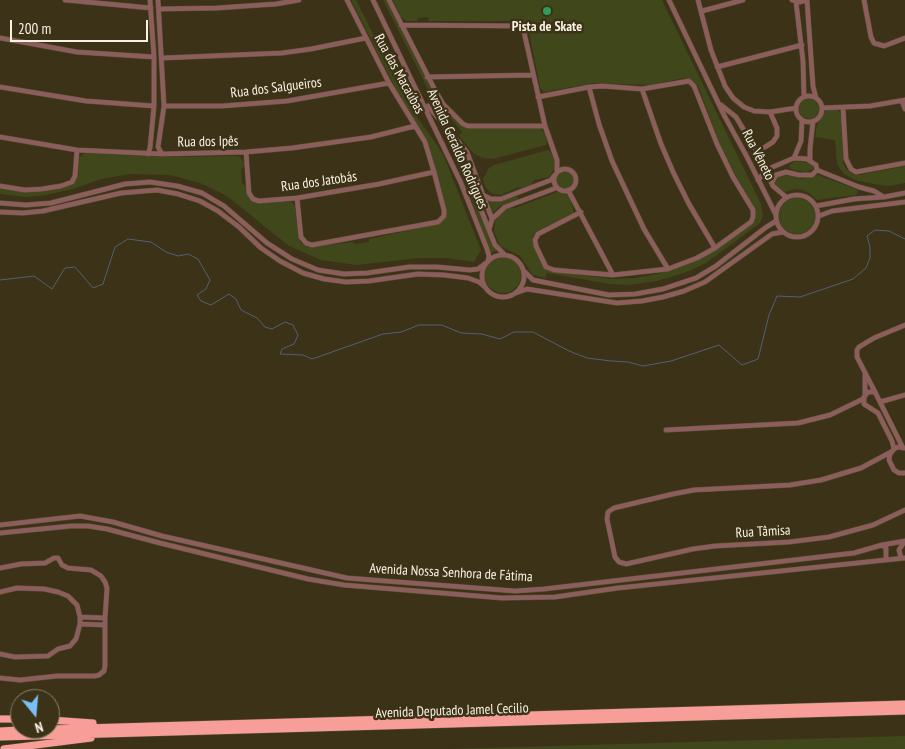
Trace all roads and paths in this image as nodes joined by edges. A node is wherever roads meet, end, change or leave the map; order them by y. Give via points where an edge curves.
1 (65, 0) edge
2 (150, 0) edge
3 (158, 0) edge
4 (299, 0) edge
5 (347, 0) edge
6 (373, 0) edge
7 (389, 0) edge
8 (669, 0) edge
9 (698, 0) edge
10 (743, 0) edge
11 (807, 0) edge
12 (864, 0) edge
13 (794, 1) edge
14 (276, 2) edge
15 (151, 8) junction
16 (159, 9) junction
17 (702, 11) junction
18 (401, 24) junction
19 (152, 33) junction
20 (161, 33) junction
21 (0, 38) edge
22 (366, 38) junction
23 (905, 38) edge
24 (802, 45) junction
25 (154, 58) junction
26 (162, 58) junction
27 (717, 67) junction
28 (533, 75) junction
29 (427, 77) junction
30 (162, 79) junction
31 (154, 80) junction
32 (414, 81) junction
33 (390, 83) junction
34 (0, 87) edge
35 (589, 87) junction
36 (642, 89) junction
37 (538, 97) junction
38 (804, 97) junction
39 (816, 98) junction
40 (904, 100) edge
41 (720, 104) junction
42 (154, 106) junction
43 (164, 106) junction
44 (796, 108) junction
45 (822, 108) junction
46 (843, 108) junction
47 (905, 109) edge
48 (770, 112) junction
49 (736, 118) junction
50 (802, 120) junction
51 (813, 121) junction
52 (729, 123) junction
53 (415, 126) junction
54 (545, 126) junction
55 (0, 137) edge
56 (446, 137) junction
57 (77, 150) junction
58 (246, 152) junction
59 (757, 152) junction
60 (148, 154) junction
61 (162, 154) junction
62 (794, 158) junction
63 (557, 160) junction
64 (810, 160) junction
65 (905, 163) edge
66 (566, 168) junction
67 (767, 170) junction
68 (817, 170) junction
69 (558, 171) junction
70 (434, 172) junction
71 (554, 176) junction
72 (758, 180) junction
73 (772, 182) junction
74 (0, 186) edge
75 (534, 187) junction
76 (556, 188) junction
77 (568, 190) junction
78 (519, 193) junction
79 (905, 193) edge
80 (483, 195) junction
81 (537, 195) junction
82 (884, 197) junction
83 (297, 198) junction
84 (786, 198) junction
85 (522, 200) junction
86 (905, 202) edge
87 (0, 203) edge
88 (816, 206) junction
89 (0, 212) edge
90 (581, 212) junction
91 (776, 215) junction
92 (819, 216) junction
93 (492, 219) junction
94 (776, 221) junction
95 (490, 230) junction
96 (783, 232) junction
97 (715, 248) junction
98 (504, 254) junction
99 (487, 262) junction
100 (668, 269) junction
101 (525, 272) junction
102 (613, 275) junction
103 (485, 287) junction
104 (516, 293) junction
105 (905, 325) edge
106 (865, 374) junction
107 (875, 392) junction
108 (905, 395) edge
109 (864, 397) junction
110 (880, 402) junction
111 (666, 430) dead end
112 (904, 448) edge
113 (892, 450) junction
114 (880, 459) junction
115 (890, 462) junction
116 (905, 473) edge
117 (905, 510) edge
118 (17, 523) junction
119 (0, 525) edge
120 (18, 531) junction
121 (0, 533) edge
122 (905, 541) edge
123 (882, 545) junction
124 (903, 558) edge
125 (267, 560) junction
126 (886, 560) junction
127 (0, 568) edge
128 (265, 568) junction
129 (0, 592) edge
130 (80, 617) junction
131 (105, 618) junction
132 (80, 624) junction
133 (105, 625) junction
134 (0, 654) edge
135 (0, 678) edge
136 (905, 704) edge
137 (905, 711) edge
138 (60, 721) edge
139 (60, 729) edge
140 (136, 729) junction
141 (0, 737) edge
142 (4, 749) edge

1 - 15 street
2 - 15 street
3 - 16 street
4 - 14 street
5 - 22 street, Rua das Macaúbas
6 - 32 street
7 - 18 street
8 - 41 street, Rua Vêneto
9 - 17 street
10 - 17 street
11 - 13 street
11 - 39 street
12 - 23 street via 874,43 884,46
13 - 24 street
14 - 16 street
15 - 19 street
16 - 20 street
17 - 27 street
18 - 28 street via 520,26
18 - 29 street
19 - 20 street
19 - 25 street
20 - 26 street
21 - 25 street via 77,52
22 - 26 street via 282,53
22 - 33 street, Rua das Macaúbas
24 - 27 street
24 - 38 street
25 - 31 street
26 - 30 street
27 - 48 street via 733,98 754,111
28 - 29 street
28 - 37 street
29 - 54 street via 462,124
30 - 31 street
30 - 43 street
31 - 42 street
32 - 56 street, Avenida Geraldo Rodrigues
32 - 56 street, Avenida Geraldo Rodrigues
33 - 43 street, Rua dos Salgueiros via 287,101
33 - 53 street, Rua das Macaúbas
34 - 42 street via 86,101
35 - 36 street
35 - 37 street
35 - 100 street via 612,161 644,229
36 - 97 street via 674,174
36 - 97 street via 689,82 694,86 717,144 753,210 754,217 750,222
37 - 54 street
38 - 39 street
38 - 44 street
39 - 45 street
40 - 46 street
40 - 47 street
41 - 49 street, Rua Vêneto
41 - 52 street, Rua Vêneto
42 - 60 street
43 - 61 street via 158,147
44 - 48 street
44 - 50 street
45 - 46 street
45 - 51 street
46 - 65 street via 846,160 851,169 856,172
48 - 59 street via 777,136
49 - 52 street
49 - 59 street, Rua Vêneto
50 - 51 street
50 - 62 street via 800,142
51 - 64 street
52 - 72 street, Rua Vêneto
53 - 58 street, Rua dos Ipês via 371,137
53 - 70 street, Rua das Macaúbas via 425,142
54 - 63 street
55 - 57 street, Rua dos Ipês
56 - 80 street, Avenida Geraldo Rodrigues via 467,152
56 - 95 street, Avenida Geraldo Rodrigues
56 - 99 street, Avenida Geraldo Rodrigues via 484,240 489,256
57 - 60 street, Rua dos Ipês
57 - 74 street via 72,182 42,190
58 - 61 street, Rua dos Ipês
58 - 83 street, Rua dos Jatobás via 249,193 253,199
59 - 67 street, Rua Vêneto
60 - 61 street, Rua dos Ipês
62 - 64 street
62 - 67 street
63 - 66 street
63 - 69 street
64 - 68 street
66 - 69 street
66 - 77 street via 574,173 576,179
67 - 72 street
67 - 73 street, Rua Vêneto
68 - 73 street via 807,175 786,172 776,175
68 - 82 street
69 - 71 street
70 - 83 street, Rua dos Jatobás
70 - 83 street, Rua das Macaúbas via 444,216 438,222 377,234 312,245 306,243 302,237
71 - 75 street
71 - 76 street
72 - 91 street, Rua Vêneto
73 - 84 street, Rua Vêneto
75 - 78 street
75 - 81 street
76 - 77 street
76 - 81 street
77 - 90 street
78 - 80 street via 501,199
78 - 85 street
79 - 82 street
80 - 93 street, Avenida Geraldo Rodrigues
81 - 85 street
82 - 88 street
84 - 88 street via 806,196
84 - 91 street
85 - 93 street via 505,207
86 - 92 street via 832,211
87 - 99 street via 26,205 51,202 125,184 177,186 217,201 292,259 318,270 344,274 409,267 470,270 478,269
88 - 92 street
89 - 103 street via 43,211 121,192 157,190 200,201 218,211 274,256 303,273 346,282 418,274 444,275 468,278
90 - 102 street
90 - 102 street via 538,234 536,246 546,267
91 - 94 street
92 - 96 street via 815,228 806,235 794,237
93 - 95 street, Avenida Geraldo Rodrigues
94 - 96 street
94 - 101 street via 716,266 696,278 663,290 609,294 532,280
95 - 98 street, Avenida Geraldo Rodrigues via 495,245
96 - 104 street via 772,234 705,282 663,297 617,303 527,288
97 - 100 street
98 - 99 street
98 - 101 street via 518,260
99 - 103 street via 482,275
100 - 102 street
101 - 104 street via 523,284
103 - 104 street via 496,296
105 - 106 street via 858,348 857,357
106 - 107 street
106 - 109 street
107 - 109 street via 868,392
107 - 110 street
108 - 110 street
109 - 111 street via 830,415 798,423
109 - 113 street via 865,406 878,413 892,442
110 - 112 street
112 - 113 street
113 - 114 street
113 - 115 street
114 - 115 street
114 - 117 street, Rua Tâmisa via 852,472 811,482 694,490 614,508 608,512 607,519 615,557 626,564 715,546 829,537 873,525
115 - 116 street via 897,472
118 - 119 street, Avenida Nossa Senhora de Fátima
118 - 120 street
118 - 125 street, Avenida Nossa Senhora de Fátima via 80,516
120 - 121 street, Avenida Nossa Senhora de Fátima
120 - 128 street, Avenida Nossa Senhora de Fátima via 88,526
122 - 123 street, Avenida Nossa Senhora de Fátima
122 - 124 street via 899,550
123 - 125 street, Avenida Nossa Senhora de Fátima via 818,558 515,591 347,578
123 - 126 street via 886,548
124 - 126 street, Avenida Nossa Senhora de Fátima
125 - 128 street
126 - 128 street, Avenida Nossa Senhora de Fátima via 555,597 502,598 344,585
127 - 131 street via 45,563 58,558 68,568 91,570 101,576 107,588
129 - 130 street via 17,588 58,592 77,605
130 - 131 street
130 - 132 street
131 - 133 street
132 - 133 street
132 - 134 street via 76,639 70,646 48,656
133 - 135 street via 106,666 99,675 20,680
136 - 140 highway, Avenida Deputado Jamel Cecilio
137 - 140 highway, Avenida Deputado Jamel Cecilio
138 - 140 highway
139 - 140 highway, Avenida Deputado Jamel Cecilio
140 - 141 highway, Avenida Deputado Jamel Cecilio
140 - 142 highway

